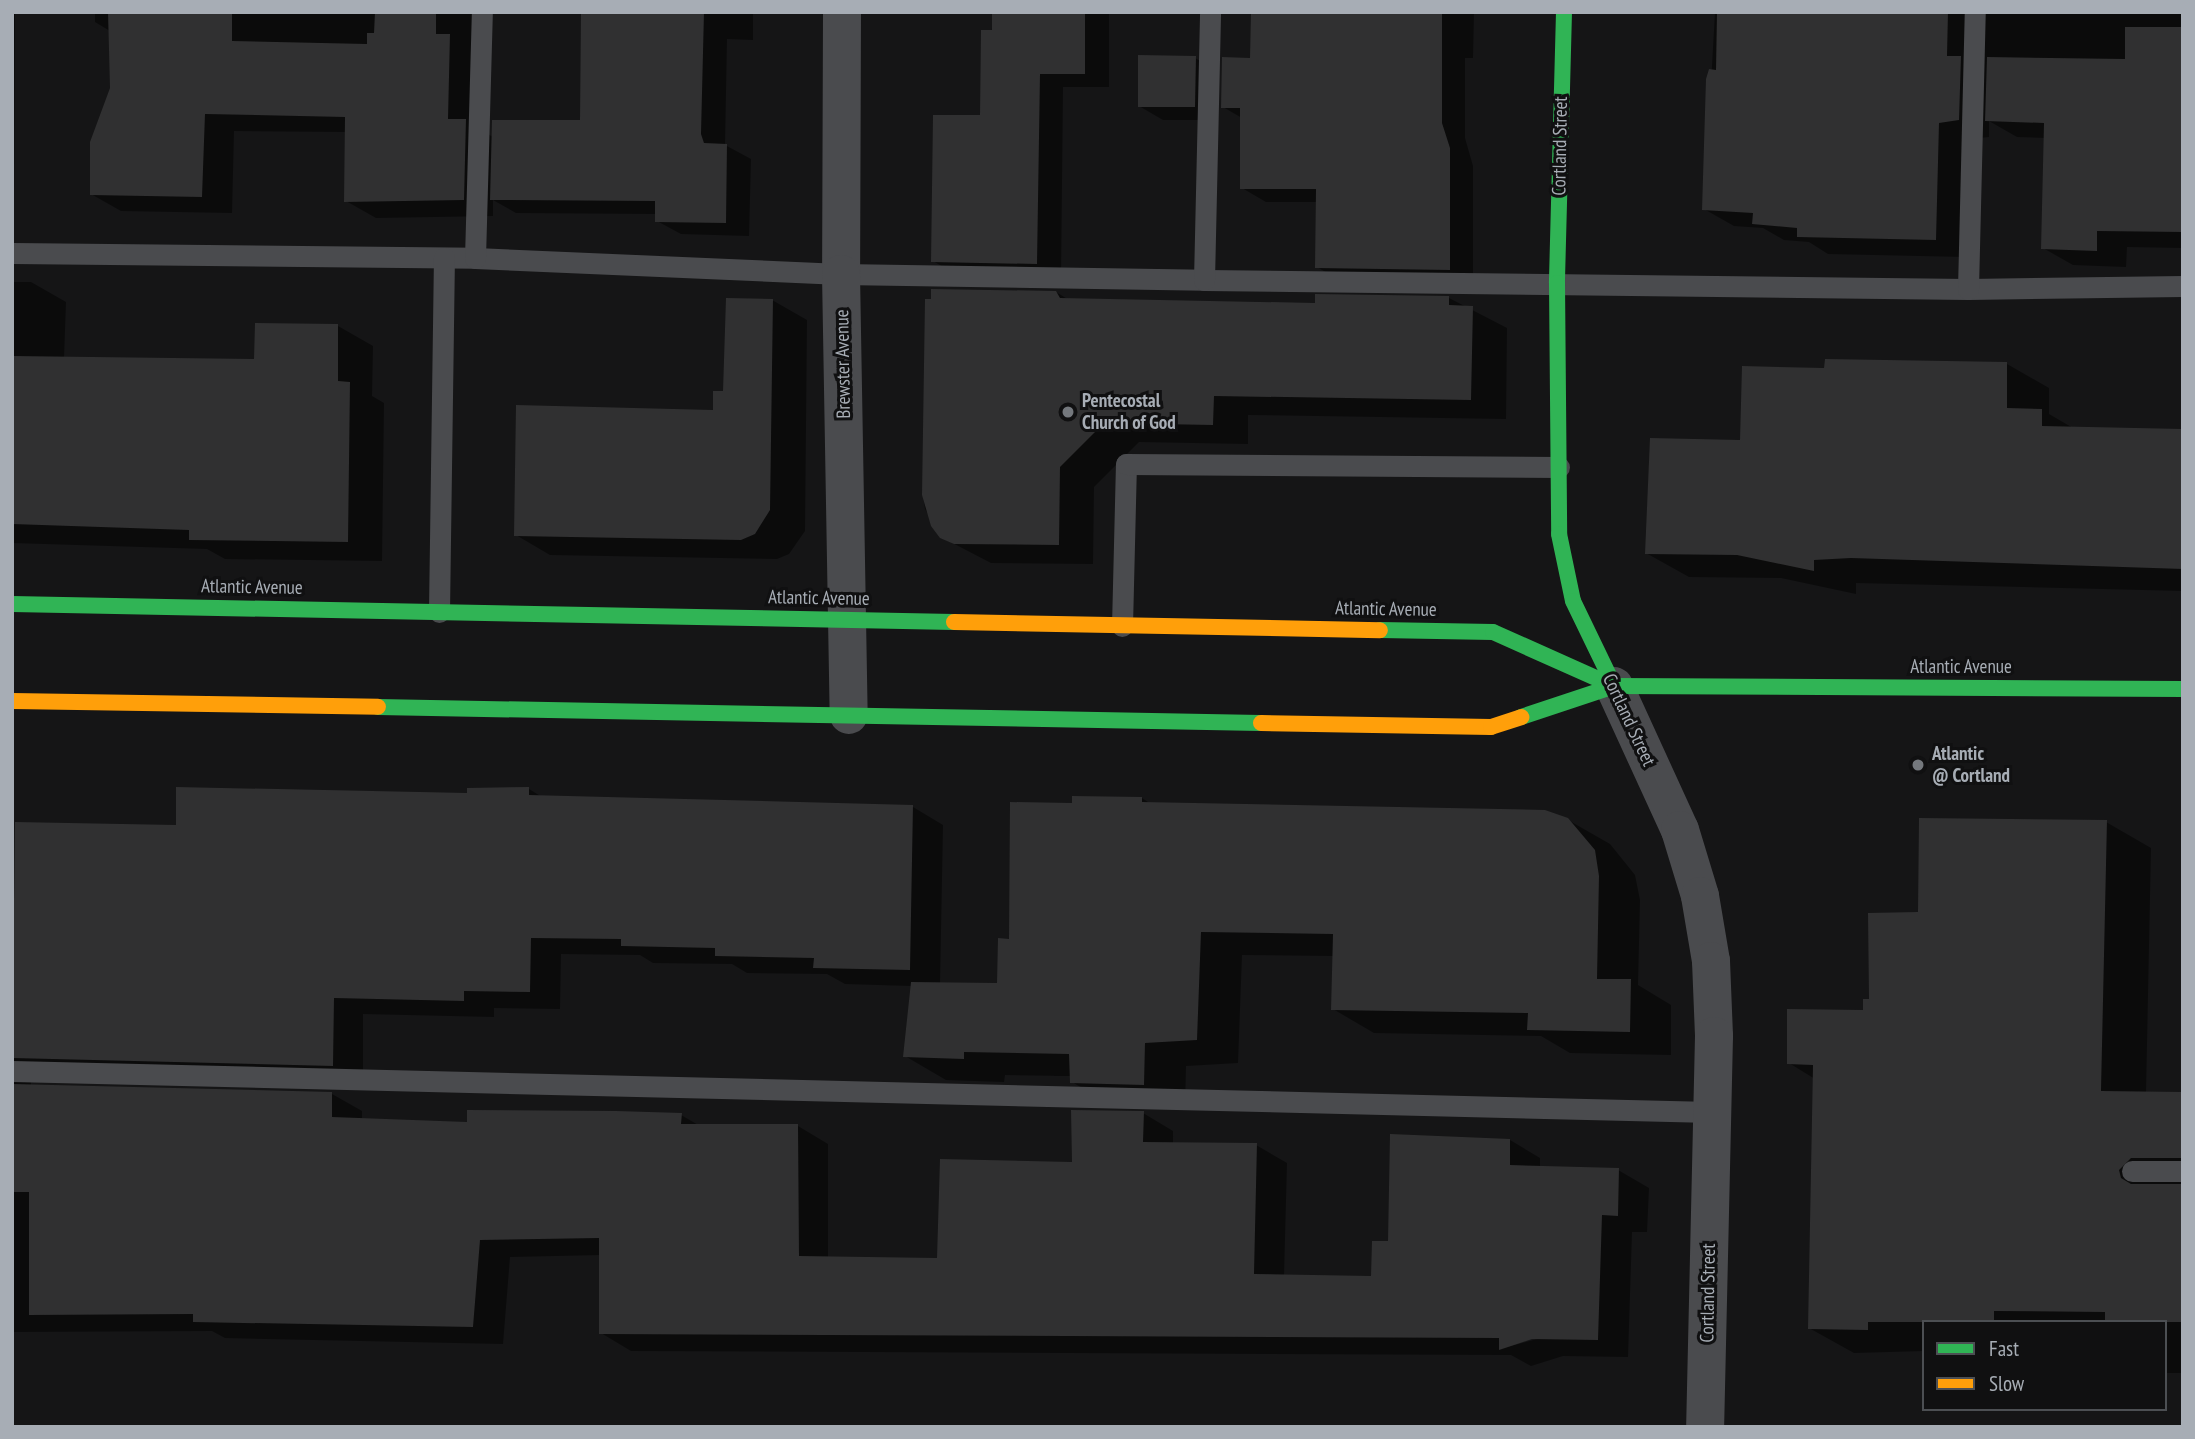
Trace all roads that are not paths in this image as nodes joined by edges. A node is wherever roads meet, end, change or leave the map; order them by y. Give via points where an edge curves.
1 (482, 12) edge
2 (842, 12) edge
3 (1210, 12) edge
4 (1564, 12) edge
5 (1975, 12) edge
6 (12, 253) edge
7 (444, 258) junction
8 (475, 258) junction
9 (841, 274) junction
10 (1204, 281) junction
11 (1557, 283) junction
12 (2183, 286) edge
13 (1968, 289) junction
14 (1559, 467) junction
15 (12, 604) edge
16 (439, 612) junction
17 (849, 620) junction
18 (1122, 626) junction
19 (1614, 686) junction
20 (2183, 689) edge
21 (12, 701) edge
22 (849, 715) junction
23 (12, 1071) edge
24 (1713, 1112) junction
25 (2132, 1171) dead end
26 (2183, 1171) edge
27 (1705, 1427) edge

1 - 8 lane
2 - 9 street, Brewster Avenue
3 - 10 lane
4 - 11 main road, Cortland Street
5 - 13 lane
6 - 7 lane
7 - 8 lane
7 - 16 lane
8 - 9 lane
9 - 10 lane
9 - 17 street, Brewster Avenue
10 - 11 lane
11 - 13 lane
11 - 14 main road, Cortland Street
12 - 13 lane
14 - 18 lane via 1126,464
14 - 19 main road, Cortland Street via 1559,534 1573,601
15 - 16 main road, Atlantic Avenue
16 - 17 main road, Atlantic Avenue
17 - 18 main road, Atlantic Avenue
17 - 22 street, Brewster Avenue
18 - 19 main road, Atlantic Avenue via 1493,632
19 - 20 main road, Atlantic Avenue
19 - 22 main road, Atlantic Avenue via 1491,727
19 - 24 street, Cortland Street via 1680,830 1700,895 1711,961
21 - 22 main road, Atlantic Avenue
23 - 24 lane
24 - 27 street, Cortland Street
25 - 26 lane

